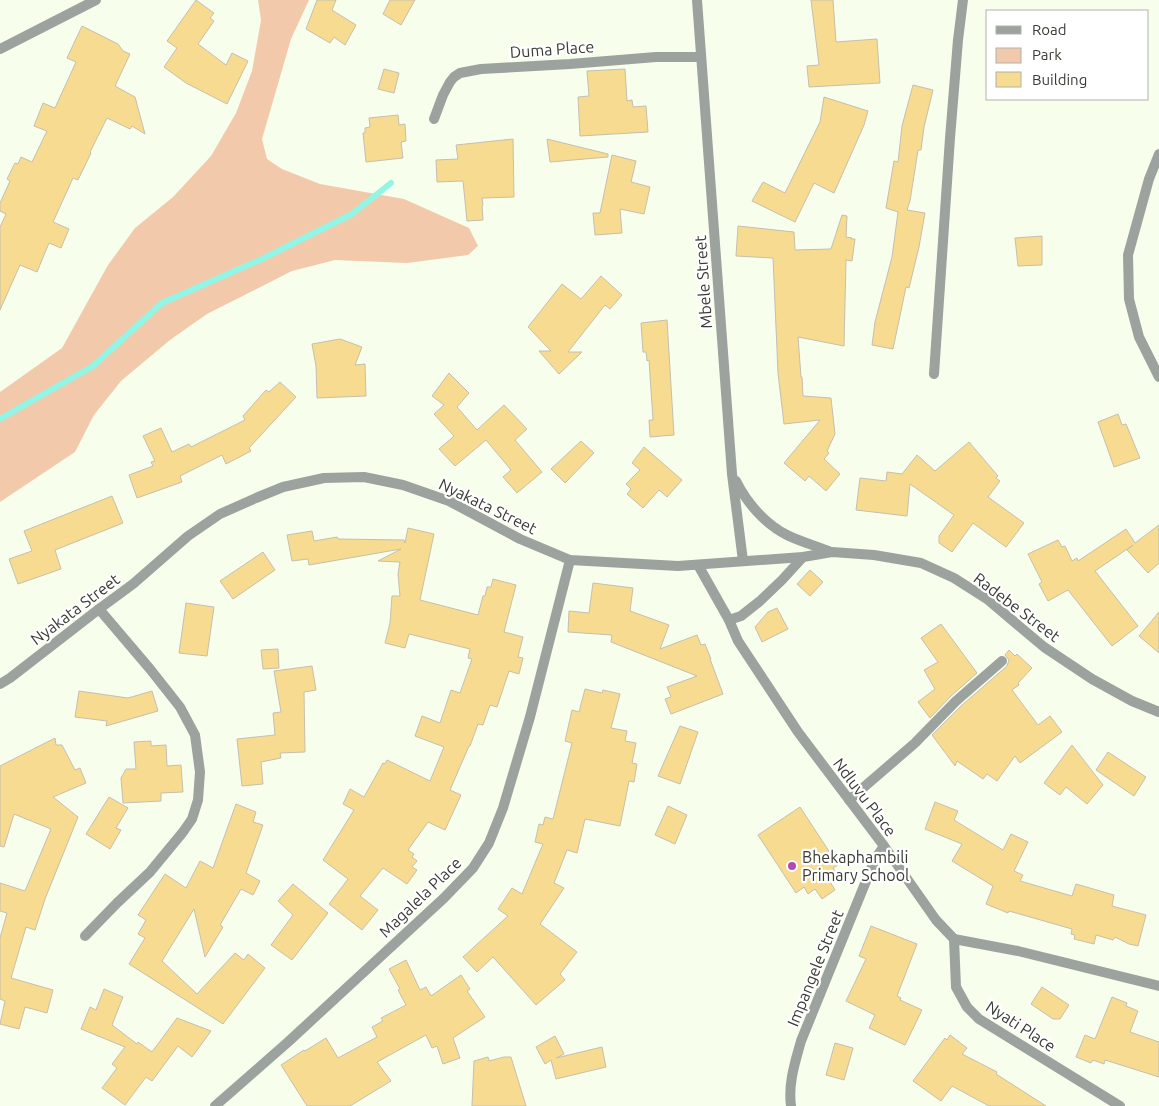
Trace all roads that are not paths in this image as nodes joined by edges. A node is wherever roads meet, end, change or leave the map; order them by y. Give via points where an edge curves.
1 (96, 0) edge
2 (696, 0) edge
3 (963, 0) edge
4 (0, 49) edge
5 (700, 57) junction
6 (434, 119) dead end
7 (1159, 154) edge
8 (934, 374) dead end
9 (1159, 377) edge
10 (732, 474) junction
11 (832, 552) junction
12 (803, 557) junction
13 (570, 560) junction
14 (743, 561) junction
15 (698, 565) junction
16 (99, 609) junction
17 (729, 620) junction
18 (1002, 660) dead end
19 (0, 684) edge
20 (1159, 712) edge
21 (849, 800) junction
22 (884, 846) junction
23 (85, 936) dead end
24 (954, 939) junction
25 (1159, 986) edge
26 (215, 1106) edge
27 (791, 1106) edge
28 (1120, 1106) edge

1 - 4 street
2 - 5 street, Mbele Street
3 - 8 street
5 - 6 street, Duma Place via 656,57 460,73 450,82
5 - 10 street, Mbele Street
7 - 9 street via 1128,255 1129,299 1139,337
10 - 11 street via 741,492 772,526 786,535
10 - 14 street, Mbele Street
11 - 12 street, Radebe Street
11 - 20 street, Radebe Street via 921,563 954,578 1084,674
12 - 14 street, Radebe Street
12 - 17 street via 760,601 741,616
13 - 15 street, Nyakata Street
13 - 16 street, Nyakata Street via 520,540 449,501 403,485 364,477 324,478 283,487 220,514
13 - 26 street, Magalela Place via 530,717 489,844 473,868 444,898
14 - 15 street, Radebe Street
15 - 17 street, Ndluvu Place
16 - 19 street, Nyakata Street
16 - 23 street via 180,707 194,736 200,772 198,800 192,819 183,832 150,872
17 - 21 street, Ndluvu Place via 738,641 798,732
18 - 21 street
21 - 22 street, Ndluvu Place
22 - 24 street, Ndluvu Place via 936,920
22 - 27 street, Impangele Street via 875,858 801,1041 789,1092
24 - 25 street via 1018,951
24 - 28 street, Nyati Place via 956,987 966,1007 979,1019

